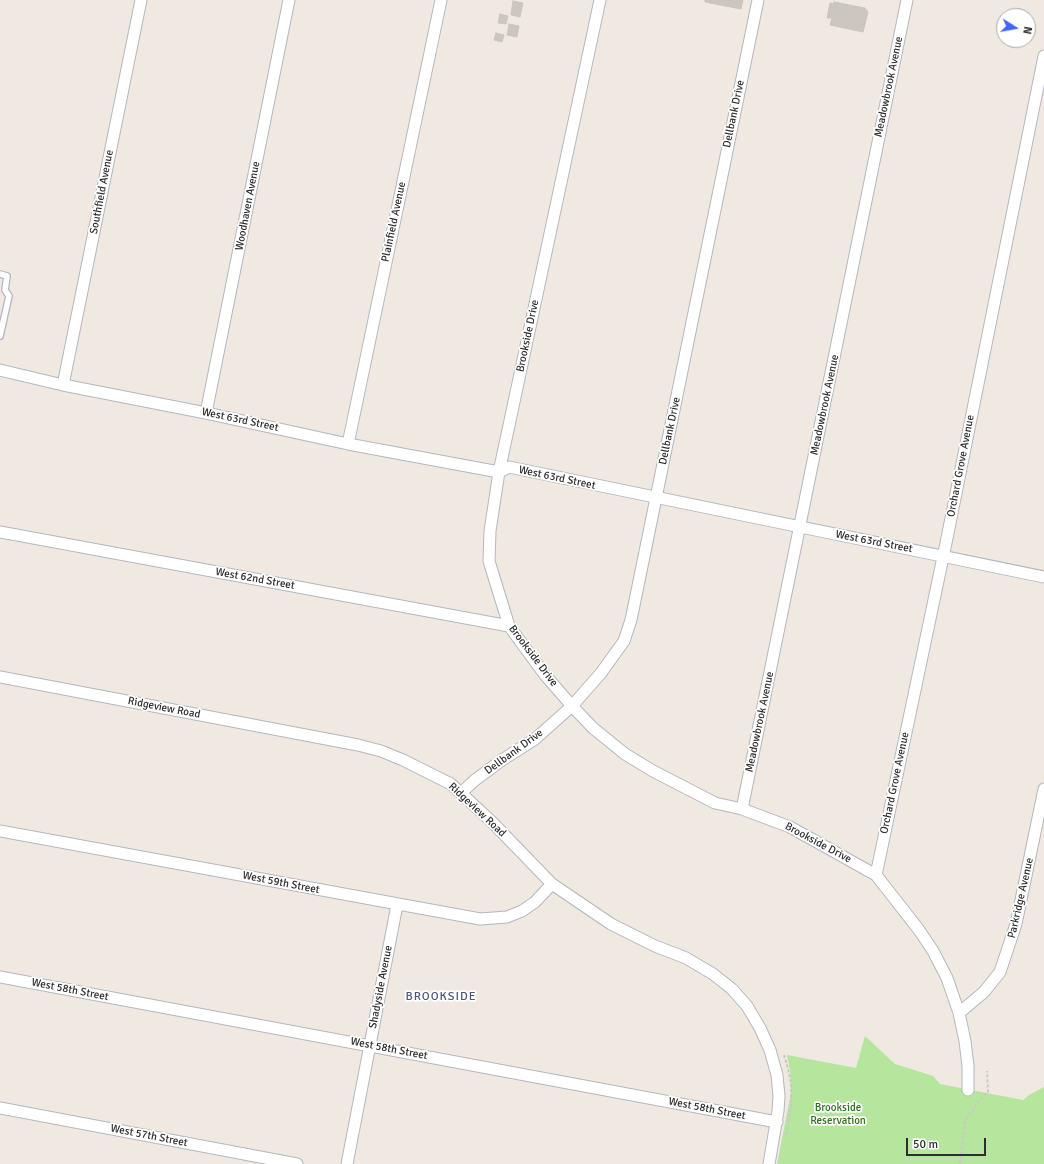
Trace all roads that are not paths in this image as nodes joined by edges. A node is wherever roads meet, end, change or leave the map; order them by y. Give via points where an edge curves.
1 (141, 0) edge
2 (290, 0) edge
3 (441, 0) edge
4 (600, 0) edge
5 (758, 0) edge
6 (907, 0) edge
7 (1044, 56) edge
8 (0, 274) edge
9 (0, 336) edge
10 (0, 370) edge
11 (63, 385) junction
12 (206, 413) junction
13 (348, 444) junction
14 (499, 472) junction
15 (656, 498) junction
16 (799, 528) junction
17 (0, 532) edge
18 (943, 556) junction
19 (1044, 577) edge
20 (509, 626) junction
21 (0, 677) edge
22 (572, 706) junction
23 (1044, 789) edge
24 (461, 793) junction
25 (742, 809) junction
26 (0, 831) edge
27 (876, 875) junction
28 (552, 884) junction
29 (397, 905) junction
30 (0, 977) edge
31 (959, 1013) junction
32 (370, 1046) junction
33 (968, 1090) dead end
34 (0, 1108) edge
35 (777, 1122) junction
36 (297, 1164) edge
37 (347, 1164) edge
38 (769, 1164) edge

1 - 11 street, Southfield Avenue
2 - 12 street, Woodhaven Avenue
3 - 13 street, Plainfield Avenue
4 - 14 street, Brookside Drive
5 - 15 street, Dellbank Drive
6 - 16 street, Meadowbrook Avenue
7 - 18 street, Orchard Grove Avenue
8 - 9 lane via 7,276 6,290 9,296
10 - 11 street, West 63rd Street
11 - 12 street, West 63rd Street
12 - 13 street, West 63rd Street
13 - 14 street, West 63rd Street
14 - 15 street, West 63rd Street via 508,467
14 - 20 street, Brookside Drive via 490,531 489,561
15 - 16 street, West 63rd Street
15 - 22 street, Dellbank Drive via 631,620 624,641 614,657
16 - 18 street, West 63rd Street
16 - 25 street, Meadowbrook Avenue
17 - 20 street, West 62nd Street
18 - 19 street, West 63rd Street
18 - 27 street, Orchard Grove Avenue
20 - 22 street, Brookside Drive via 545,675
21 - 24 street, Ridgeview Road via 369,748 403,760 451,784
22 - 24 street, Dellbank Drive via 535,739 502,760
22 - 25 street, Brookside Drive via 593,728 653,772 714,802
23 - 31 street, Parkridge Avenue via 1016,924 1000,972 984,992
24 - 28 street, Ridgeview Road
25 - 27 street, Brookside Drive via 790,827
26 - 29 street, West 59th Street
27 - 31 street, Brookside Drive via 933,951 947,978
28 - 29 street, West 59th Street via 535,902 507,918 480,919
28 - 35 street, Ridgeview Road via 612,924 655,946 686,958 732,989 760,1028 770,1050 777,1075
29 - 32 street, Shadyside Avenue
30 - 32 street, West 58th Street
31 - 33 street, Brookside Drive via 966,1041
32 - 35 street, West 58th Street
32 - 37 street, Shadyside Avenue
34 - 36 street, West 57th Street
35 - 38 street, Ridgeview Road

